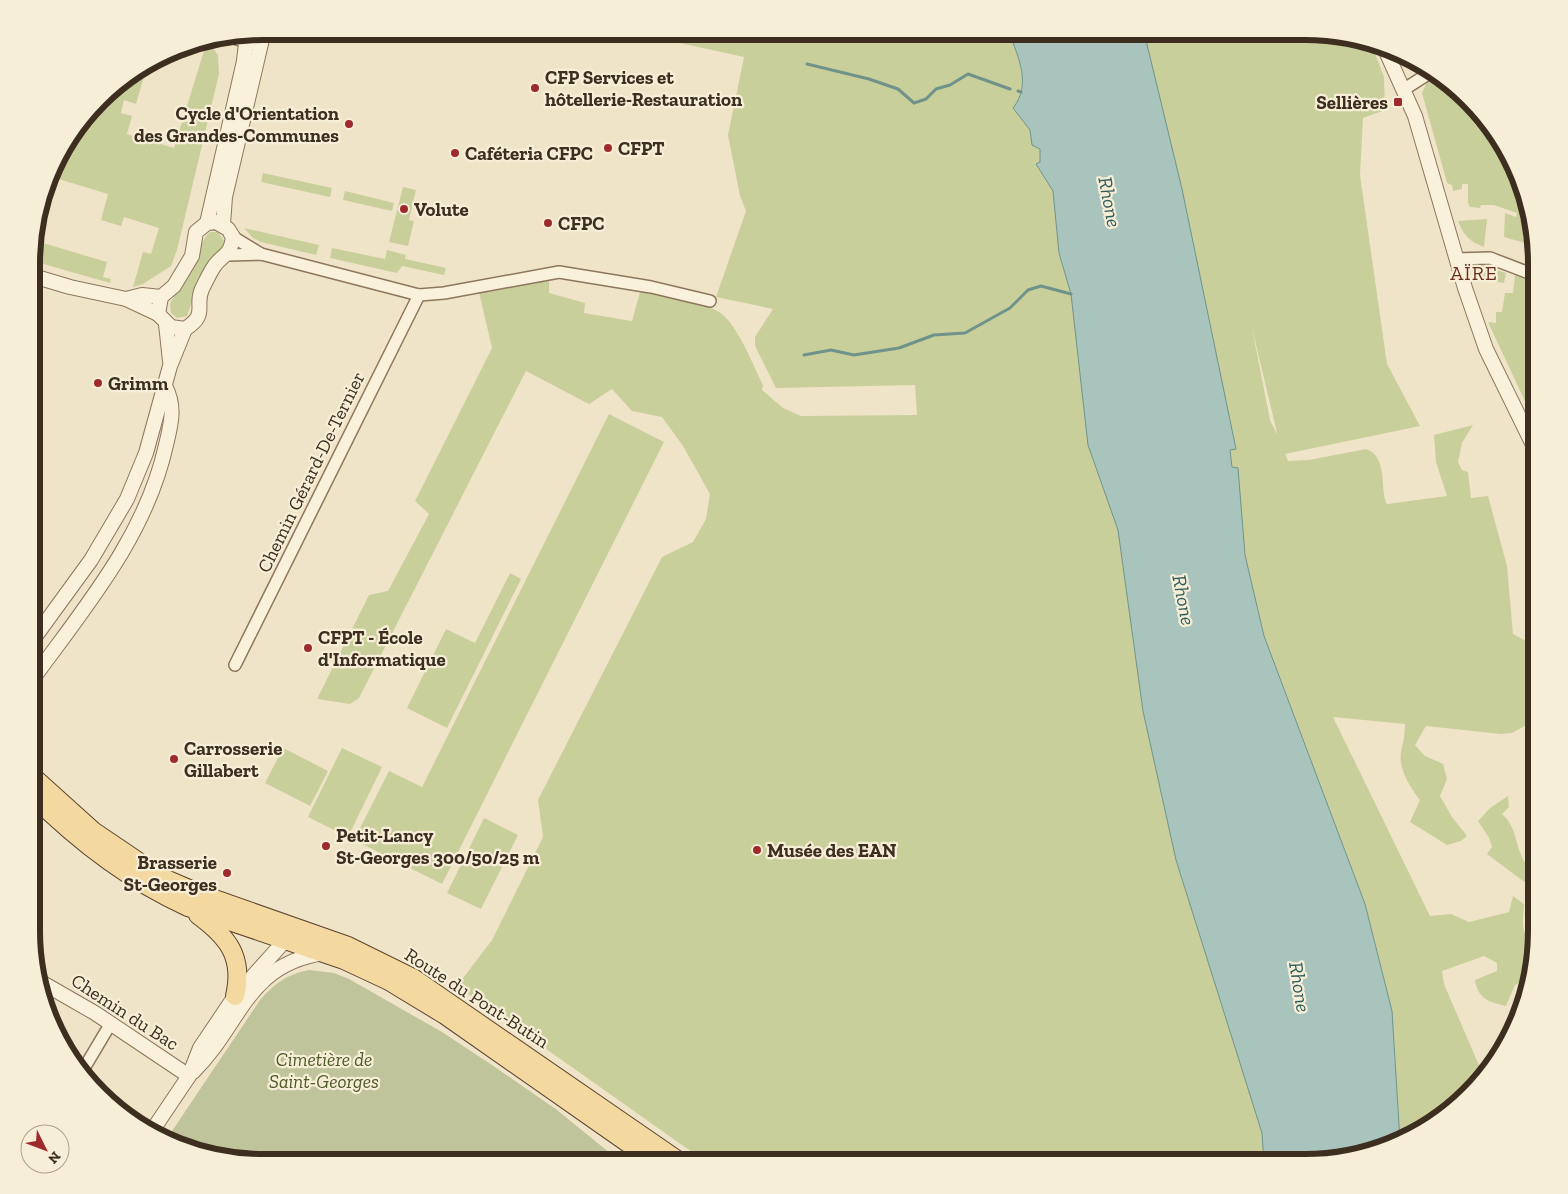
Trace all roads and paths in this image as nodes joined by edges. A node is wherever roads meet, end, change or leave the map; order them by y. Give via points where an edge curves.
1 (246, 40) edge
2 (249, 40) edge
3 (262, 40) edge
4 (260, 50) junction
5 (1388, 56) edge
6 (1425, 75) edge
7 (1403, 90) junction
8 (207, 222) junction
9 (223, 224) junction
10 (233, 237) junction
11 (261, 254) junction
12 (228, 255) junction
13 (1457, 259) junction
14 (1528, 273) edge
15 (40, 278) edge
16 (419, 295) junction
17 (161, 297) junction
18 (126, 299) junction
19 (710, 301) dead end
20 (162, 319) junction
21 (185, 329) junction
22 (170, 366) junction
23 (164, 386) junction
24 (1528, 435) edge
25 (40, 630) edge
26 (236, 665) dead end
27 (40, 669) edge
28 (40, 769) edge
29 (40, 783) edge
30 (40, 803) edge
31 (188, 898) junction
32 (302, 930) junction
33 (287, 940) junction
34 (326, 953) junction
35 (47, 986) edge
36 (235, 996) junction
37 (111, 1023) junction
38 (85, 1066) edge
39 (189, 1076) junction
40 (155, 1126) edge
41 (640, 1154) edge
42 (668, 1154) edge

1 - 8 street via 244,61
2 - 4 street
3 - 4 street
4 - 9 street via 225,197
5 - 7 street
6 - 7 street
7 - 13 street via 1421,133
8 - 9 street
8 - 17 street via 196,232 192,256 180,279
9 - 10 street
10 - 11 street
10 - 12 street
11 - 12 street
11 - 16 street
12 - 21 street via 210,273 200,292 199,315
13 - 14 street via 1490,258
13 - 24 street via 1486,349
15 - 18 street
16 - 19 street via 559,272 651,287
16 - 26 street, Chemin Gérard-De-Ternier
17 - 18 street via 142,295
17 - 20 street
18 - 20 street
20 - 21 street via 176,329
20 - 22 street
21 - 22 street
22 - 23 street
23 - 25 street via 146,453 113,526
23 - 27 street via 172,406 171,424 159,474 141,519 112,570
28 - 31 main road
29 - 31 main road, Route du Pont-Butin via 106,840
30 - 31 main road, Route du Pont-Butin via 111,862 152,888
31 - 32 main road, Route du Pont-Butin
31 - 33 main road, Route du Pont-Butin
31 - 36 main road via 232,950 238,969
32 - 33 street
32 - 42 main road, Route du Pont-Butin via 364,953 422,983
33 - 34 main road, Route du Pont-Butin
33 - 36 street
34 - 39 street via 291,962 263,980 210,1056
34 - 41 main road, Route du Pont-Butin via 414,995
35 - 37 street, Chemin du Bac
36 - 39 street via 200,1048
37 - 38 street
37 - 39 street, Chemin du Bac
39 - 40 street

